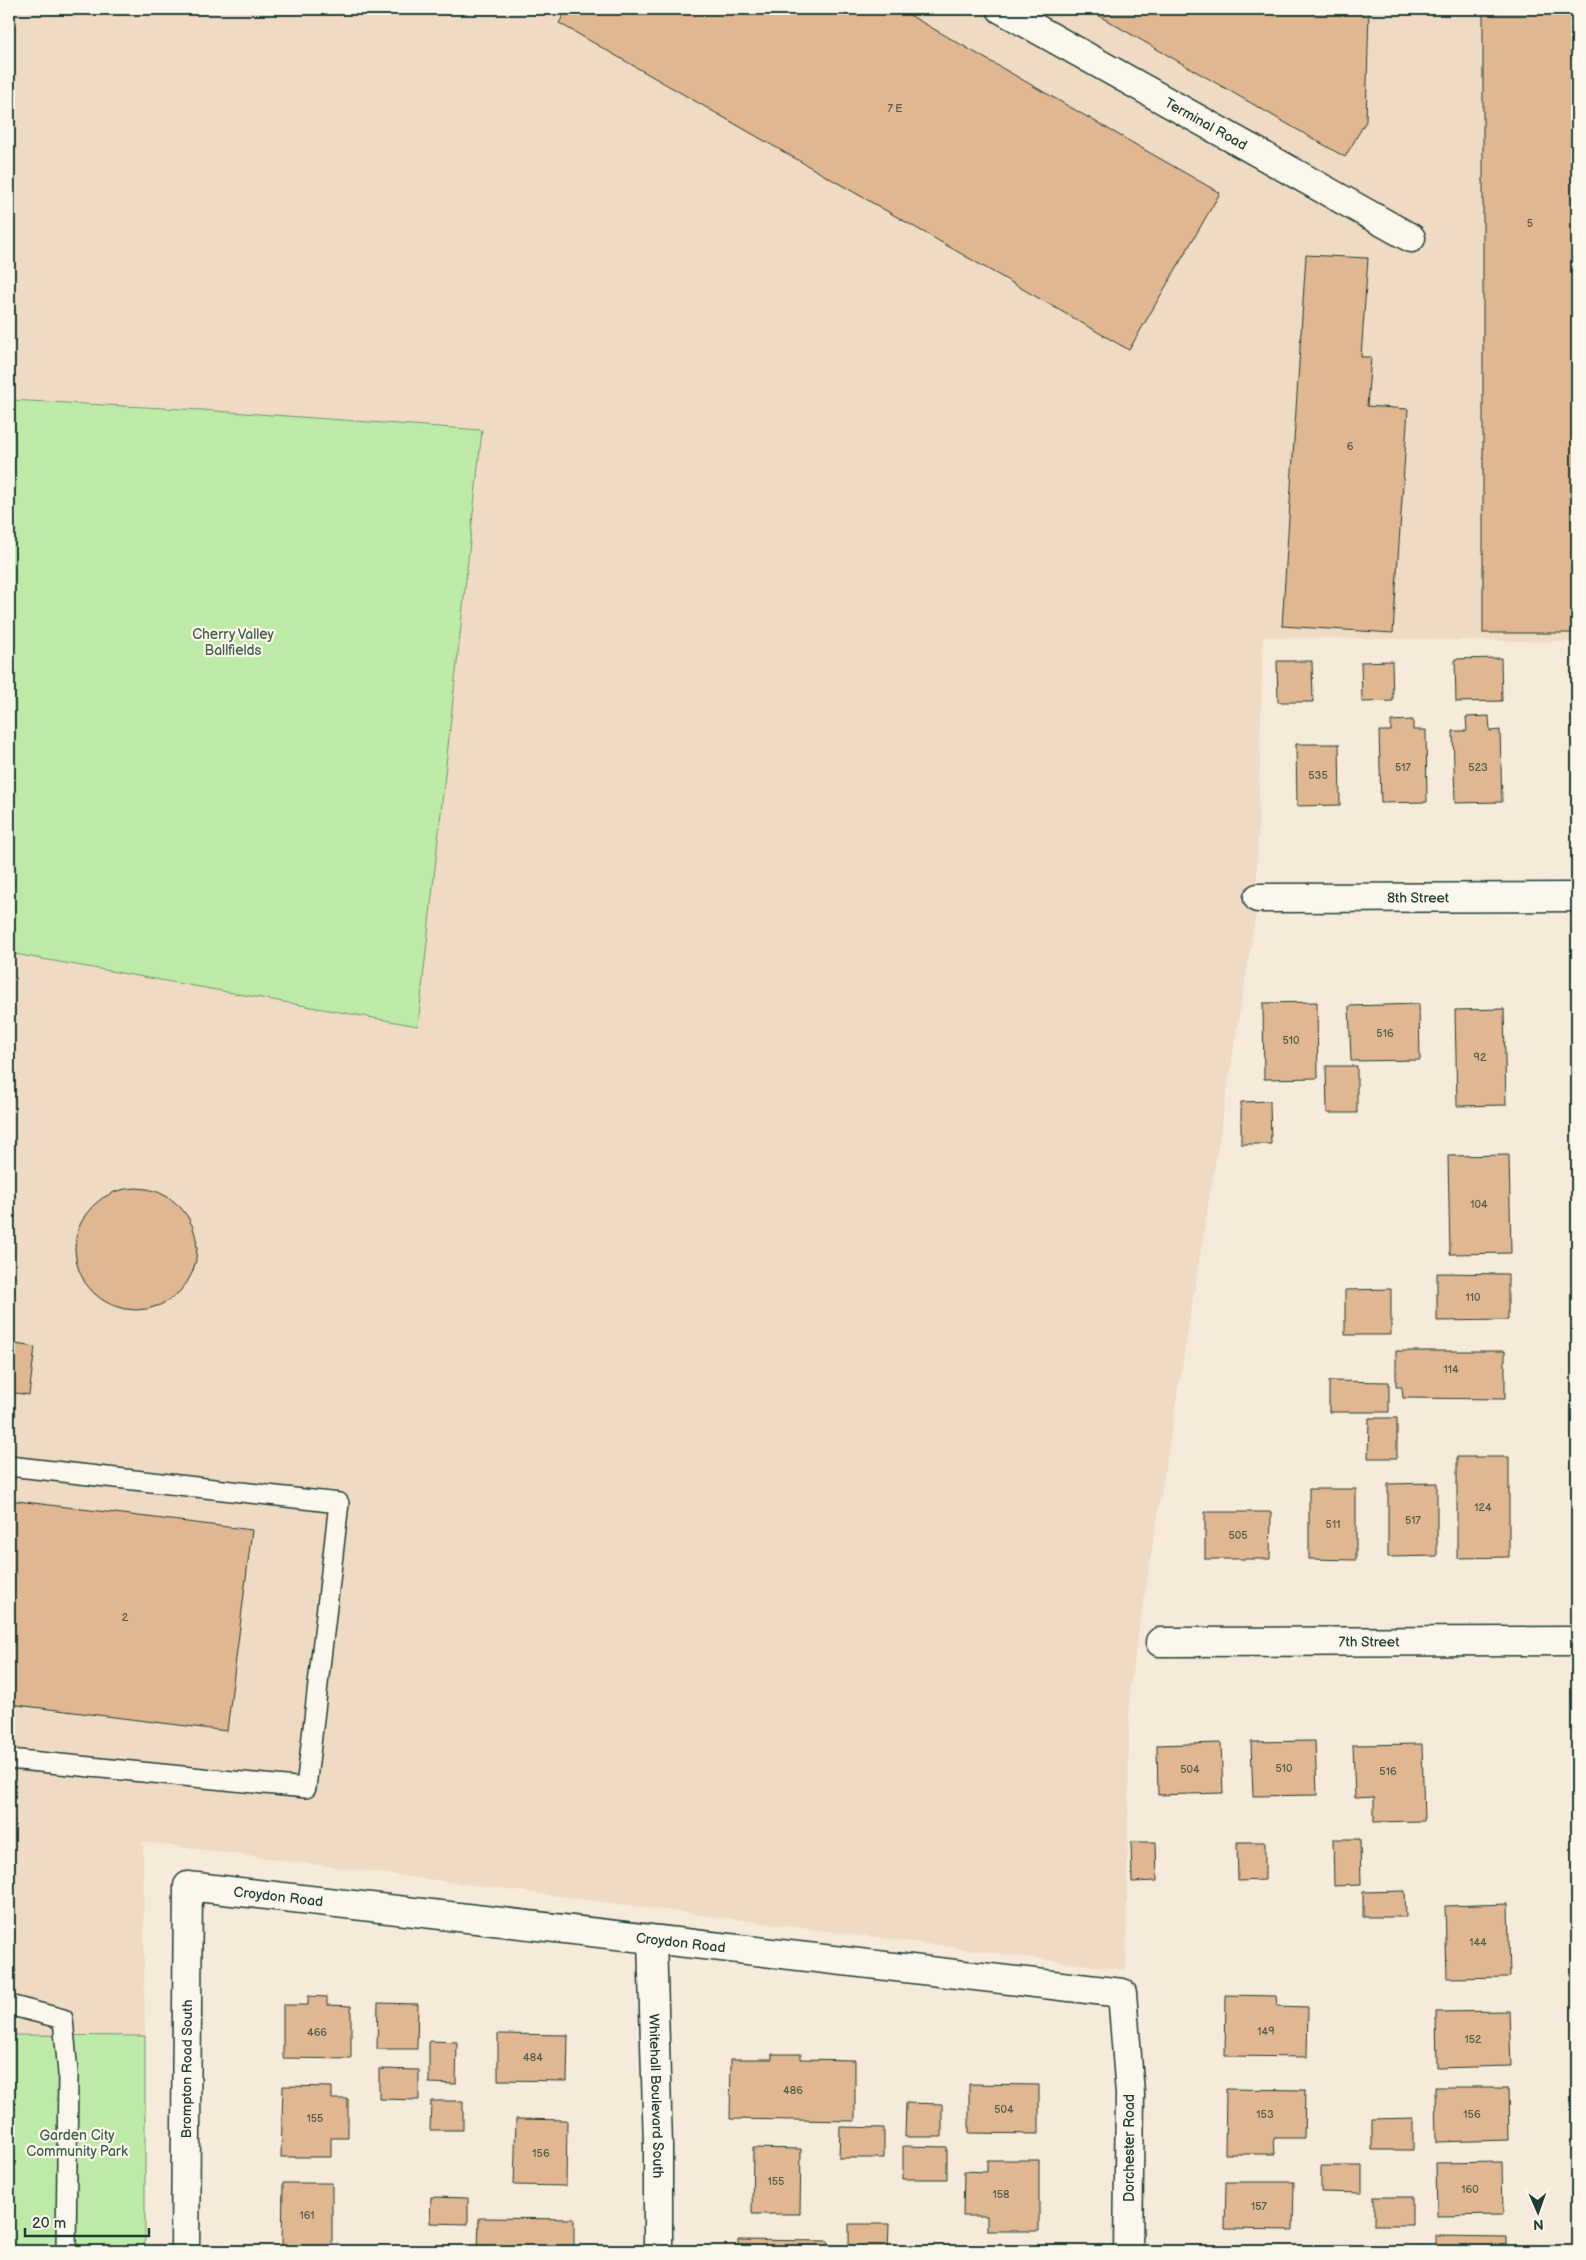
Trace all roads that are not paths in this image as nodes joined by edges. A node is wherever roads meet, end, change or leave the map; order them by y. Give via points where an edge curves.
1 (1001, 9) edge
2 (1411, 238) dead end
3 (1577, 897) edge
4 (1258, 898) dead end
5 (9, 1466) edge
6 (1577, 1641) edge
7 (1160, 1642) dead end
8 (9, 1759) edge
9 (188, 1886) joint
10 (652, 1940) junction
11 (9, 2005) edge
12 (1126, 2045) joint
13 (66, 2251) edge
14 (185, 2251) edge
15 (658, 2251) edge
16 (1128, 2251) edge

1 - 2 street, Terminal Road
3 - 4 street, 8th Street
5 - 8 lane via 338,1503 306,1788
6 - 7 street, 7th Street
9 - 10 street, Croydon Road
9 - 14 street, Brompton Road South
10 - 12 street, Croydon Road via 1122,1992
10 - 15 street, Whitehall Boulevard South
11 - 13 lane via 63,2019 68,2073
12 - 16 street, Dorchester Road via 1130,2094

